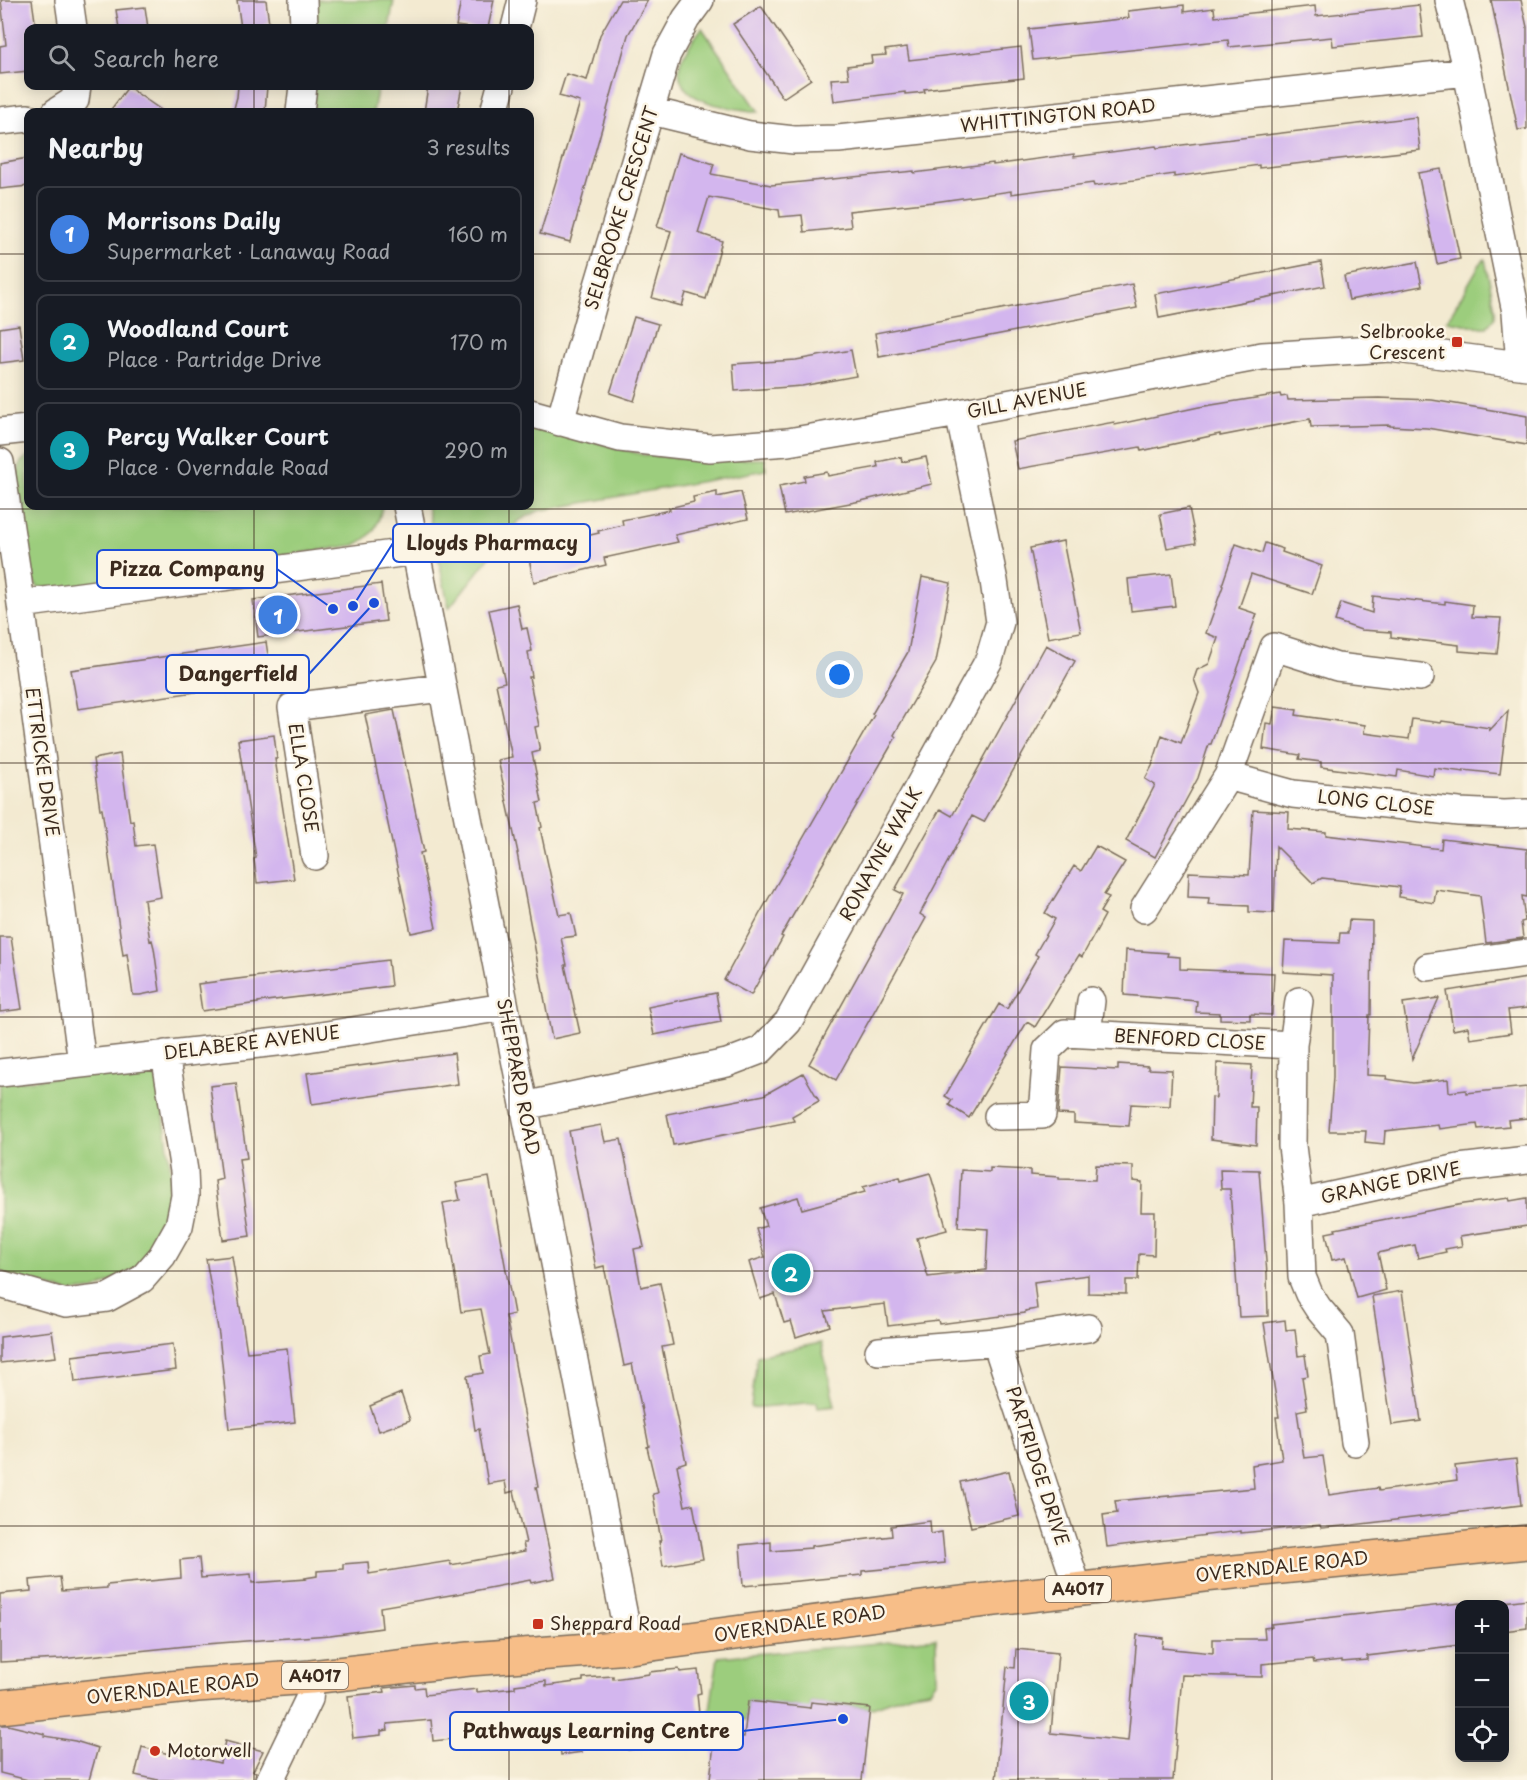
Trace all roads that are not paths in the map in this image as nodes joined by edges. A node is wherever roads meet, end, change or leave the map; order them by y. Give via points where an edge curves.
1 (69, 0) edge
2 (303, 0) edge
3 (522, 0) edge
4 (700, 0) edge
5 (1449, 0) edge
6 (72, 24) edge
7 (304, 24) edge
8 (516, 24) edge
9 (1467, 72) junction
10 (76, 90) edge
11 (303, 90) edge
12 (500, 90) edge
13 (62, 108) edge
14 (300, 108) edge
15 (496, 108) edge
16 (651, 111) junction
17 (24, 118) edge
18 (0, 121) edge
19 (1523, 365) edge
20 (959, 413) junction
21 (534, 414) edge
22 (560, 422) junction
23 (24, 429) edge
24 (0, 432) edge
25 (0, 462) edge
26 (408, 510) edge
27 (416, 551) junction
28 (9, 575) edge
29 (21, 604) junction
30 (1420, 677) dead end
31 (441, 688) junction
32 (1228, 776) junction
33 (1527, 813) edge
34 (315, 856) dead end
35 (1144, 909) dead end
36 (1527, 953) edge
37 (1428, 967) dead end
38 (1091, 1001) dead end
39 (1299, 1001) dead end
40 (504, 1007) junction
41 (1087, 1034) junction
42 (1293, 1045) junction
43 (165, 1053) junction
44 (82, 1063) junction
45 (0, 1073) edge
46 (524, 1106) junction
47 (998, 1116) dead end
48 (1527, 1160) edge
49 (1299, 1203) junction
50 (0, 1284) edge
51 (1088, 1328) dead end
52 (996, 1342) junction
53 (879, 1351) dead end
54 (1355, 1442) dead end
55 (1527, 1542) edge
56 (1078, 1589) junction
57 (630, 1647) junction
58 (311, 1677) junction
59 (0, 1707) edge
60 (270, 1780) edge

1 - 6 street
2 - 7 street
3 - 8 street
4 - 16 street, SELBROOKE CRESCENT via 667,54
5 - 9 street
9 - 16 street, WHITTINGTON ROAD via 838,139 750,135
9 - 19 street via 1516,312
10 - 13 street via 75,100
11 - 14 street
12 - 15 street
16 - 22 street, SELBROOKE CRESCENT
17 - 18 street
19 - 20 street, GILL AVENUE via 1389,348 1262,356
20 - 22 street, GILL AVENUE via 788,442 710,448 621,438
20 - 46 street, RONAYNE WALK via 1000,622 989,660 788,1022 761,1050 727,1064
21 - 22 street, GILL AVENUE
23 - 24 street
25 - 28 street, ETTRICKE DRIVE
26 - 27 street, SHEPPARD ROAD
27 - 29 street
27 - 31 street, SHEPPARD ROAD
28 - 29 street, ETTRICKE DRIVE
29 - 44 street, ETTRICKE DRIVE
30 - 32 street via 1337,667 1274,647
31 - 34 street, ELLA CLOSE via 292,706
31 - 40 street, SHEPPARD ROAD
32 - 33 street, LONG CLOSE via 1293,794 1459,812
32 - 35 street
36 - 37 street
38 - 41 street, BENFORD CLOSE
39 - 42 street, BENFORD CLOSE
40 - 43 street, DELABERE AVENUE via 295,1040
40 - 46 street, SHEPPARD ROAD
41 - 42 street, BENFORD CLOSE
41 - 47 street, BENFORD CLOSE via 1065,1033 1047,1050 1042,1115
42 - 49 street, BENFORD CLOSE via 1292,1146
43 - 44 street, DELABERE AVENUE
43 - 50 street via 185,1196 179,1226 162,1256 142,1279 107,1298 66,1303
44 - 45 street, DELABERE AVENUE
46 - 57 street, SHEPPARD ROAD
48 - 49 street, GRANGE DRIVE via 1459,1168
49 - 54 street, GRANGE DRIVE via 1302,1277 1318,1308 1340,1334 1340,1416
51 - 52 street
52 - 53 street
52 - 56 street, PARTRIDGE DRIVE
55 - 56 main road, OVERNDALE ROAD / A4017
56 - 57 main road, OVERNDALE ROAD / A4017
57 - 58 main road, OVERNDALE ROAD / A4017 via 469,1659
58 - 59 main road, OVERNDALE ROAD / A4017
58 - 60 street via 309,1699

